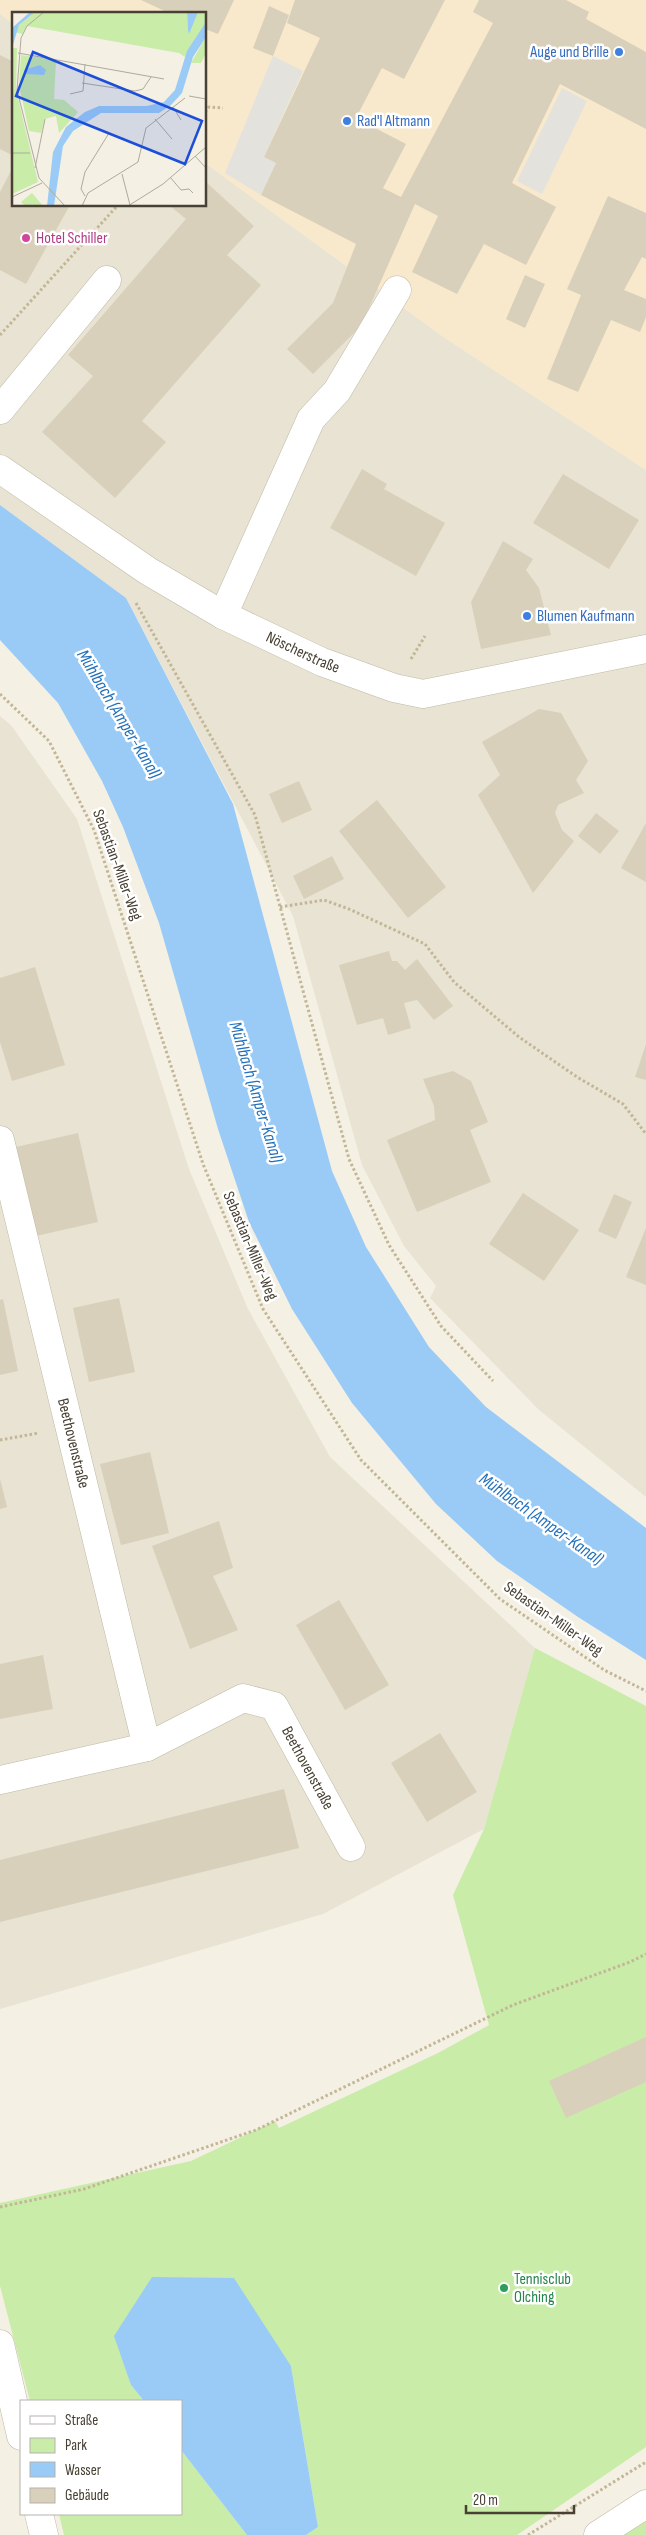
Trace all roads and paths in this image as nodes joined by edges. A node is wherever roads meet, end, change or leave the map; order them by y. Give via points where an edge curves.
1 (222, 108) dead end
2 (206, 111) edge
3 (117, 206) edge
4 (107, 280) dead end
5 (397, 290) dead end
6 (0, 335) edge
7 (0, 410) edge
8 (0, 469) edge
9 (148, 571) junction
10 (222, 615) junction
11 (646, 649) edge
12 (0, 694) edge
13 (280, 907) junction
14 (646, 1134) edge
15 (0, 1140) edge
16 (493, 1381) dead end
17 (69, 1427) junction
18 (0, 1440) edge
19 (646, 1691) edge
20 (147, 1747) junction
21 (0, 1780) edge
22 (351, 1847) dead end
23 (646, 1954) edge
24 (0, 2207) edge
25 (0, 2344) edge
26 (20, 2432) edge
27 (646, 2462) edge
28 (646, 2504) edge
29 (39, 2515) edge
30 (44, 2535) edge
31 (528, 2535) edge
32 (598, 2535) edge

1 - 2 path
3 - 6 path
4 - 7 street
5 - 10 street via 337,391 311,419
8 - 9 street, Nöscherstraße
9 - 10 street, Nöscherstraße
9 - 13 path via 135,601 255,815
10 - 11 street, Nöscherstraße via 322,662 394,688 422,694
12 - 19 path, Sebastian-Miller-Weg via 48,741 94,830 203,1164 263,1309 360,1460 500,1599 604,1670
13 - 14 path via 324,900 425,944 462,988 519,1037 623,1104
13 - 16 path via 349,1159 389,1245 441,1326
15 - 17 street, Beethovenstraße
17 - 18 path
17 - 20 street, Beethovenstraße
20 - 21 street, Beethovenstraße
20 - 22 street, Beethovenstraße via 243,1698 274,1706
23 - 24 path via 513,2005 256,2130 84,2189
25 - 26 street
27 - 31 path
28 - 32 street
29 - 30 street

